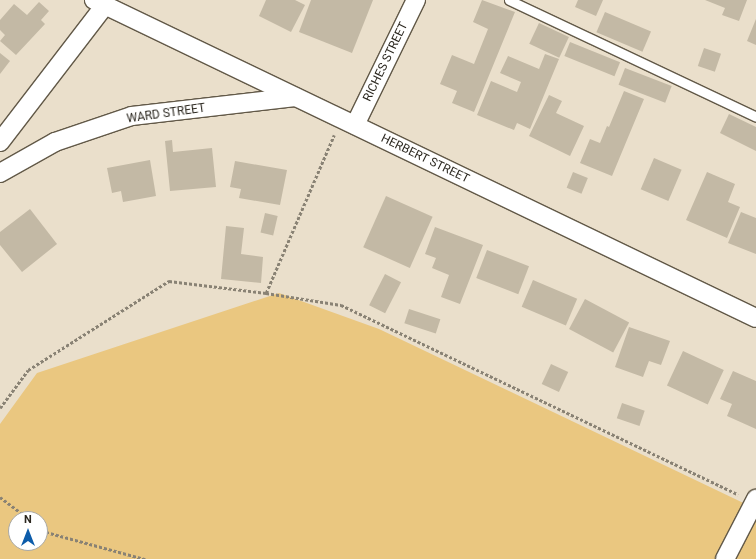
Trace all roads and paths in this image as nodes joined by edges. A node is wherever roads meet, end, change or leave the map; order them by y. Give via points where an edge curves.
1 (416, 0) edge
2 (509, 0) edge
3 (99, 3) edge
4 (295, 97) junction
5 (756, 116) edge
6 (348, 122) junction
7 (0, 142) edge
8 (0, 173) edge
9 (266, 293) junction
10 (756, 318) edge
11 (0, 408) edge
12 (0, 497) edge
13 (755, 500) edge
14 (18, 511) edge
15 (48, 533) edge
16 (146, 559) edge
17 (725, 559) edge

1 - 6 street, RICHES STREET
2 - 5 lane
3 - 4 street, HERBERT STREET
3 - 7 street
4 - 6 street, HERBERT STREET
4 - 8 street, WARD STREET via 132,116 56,142
6 - 9 path
6 - 10 street, HERBERT STREET
9 - 11 path via 169,281 28,370
9 - 13 path via 341,305
12 - 14 path
13 - 17 street
15 - 16 path

